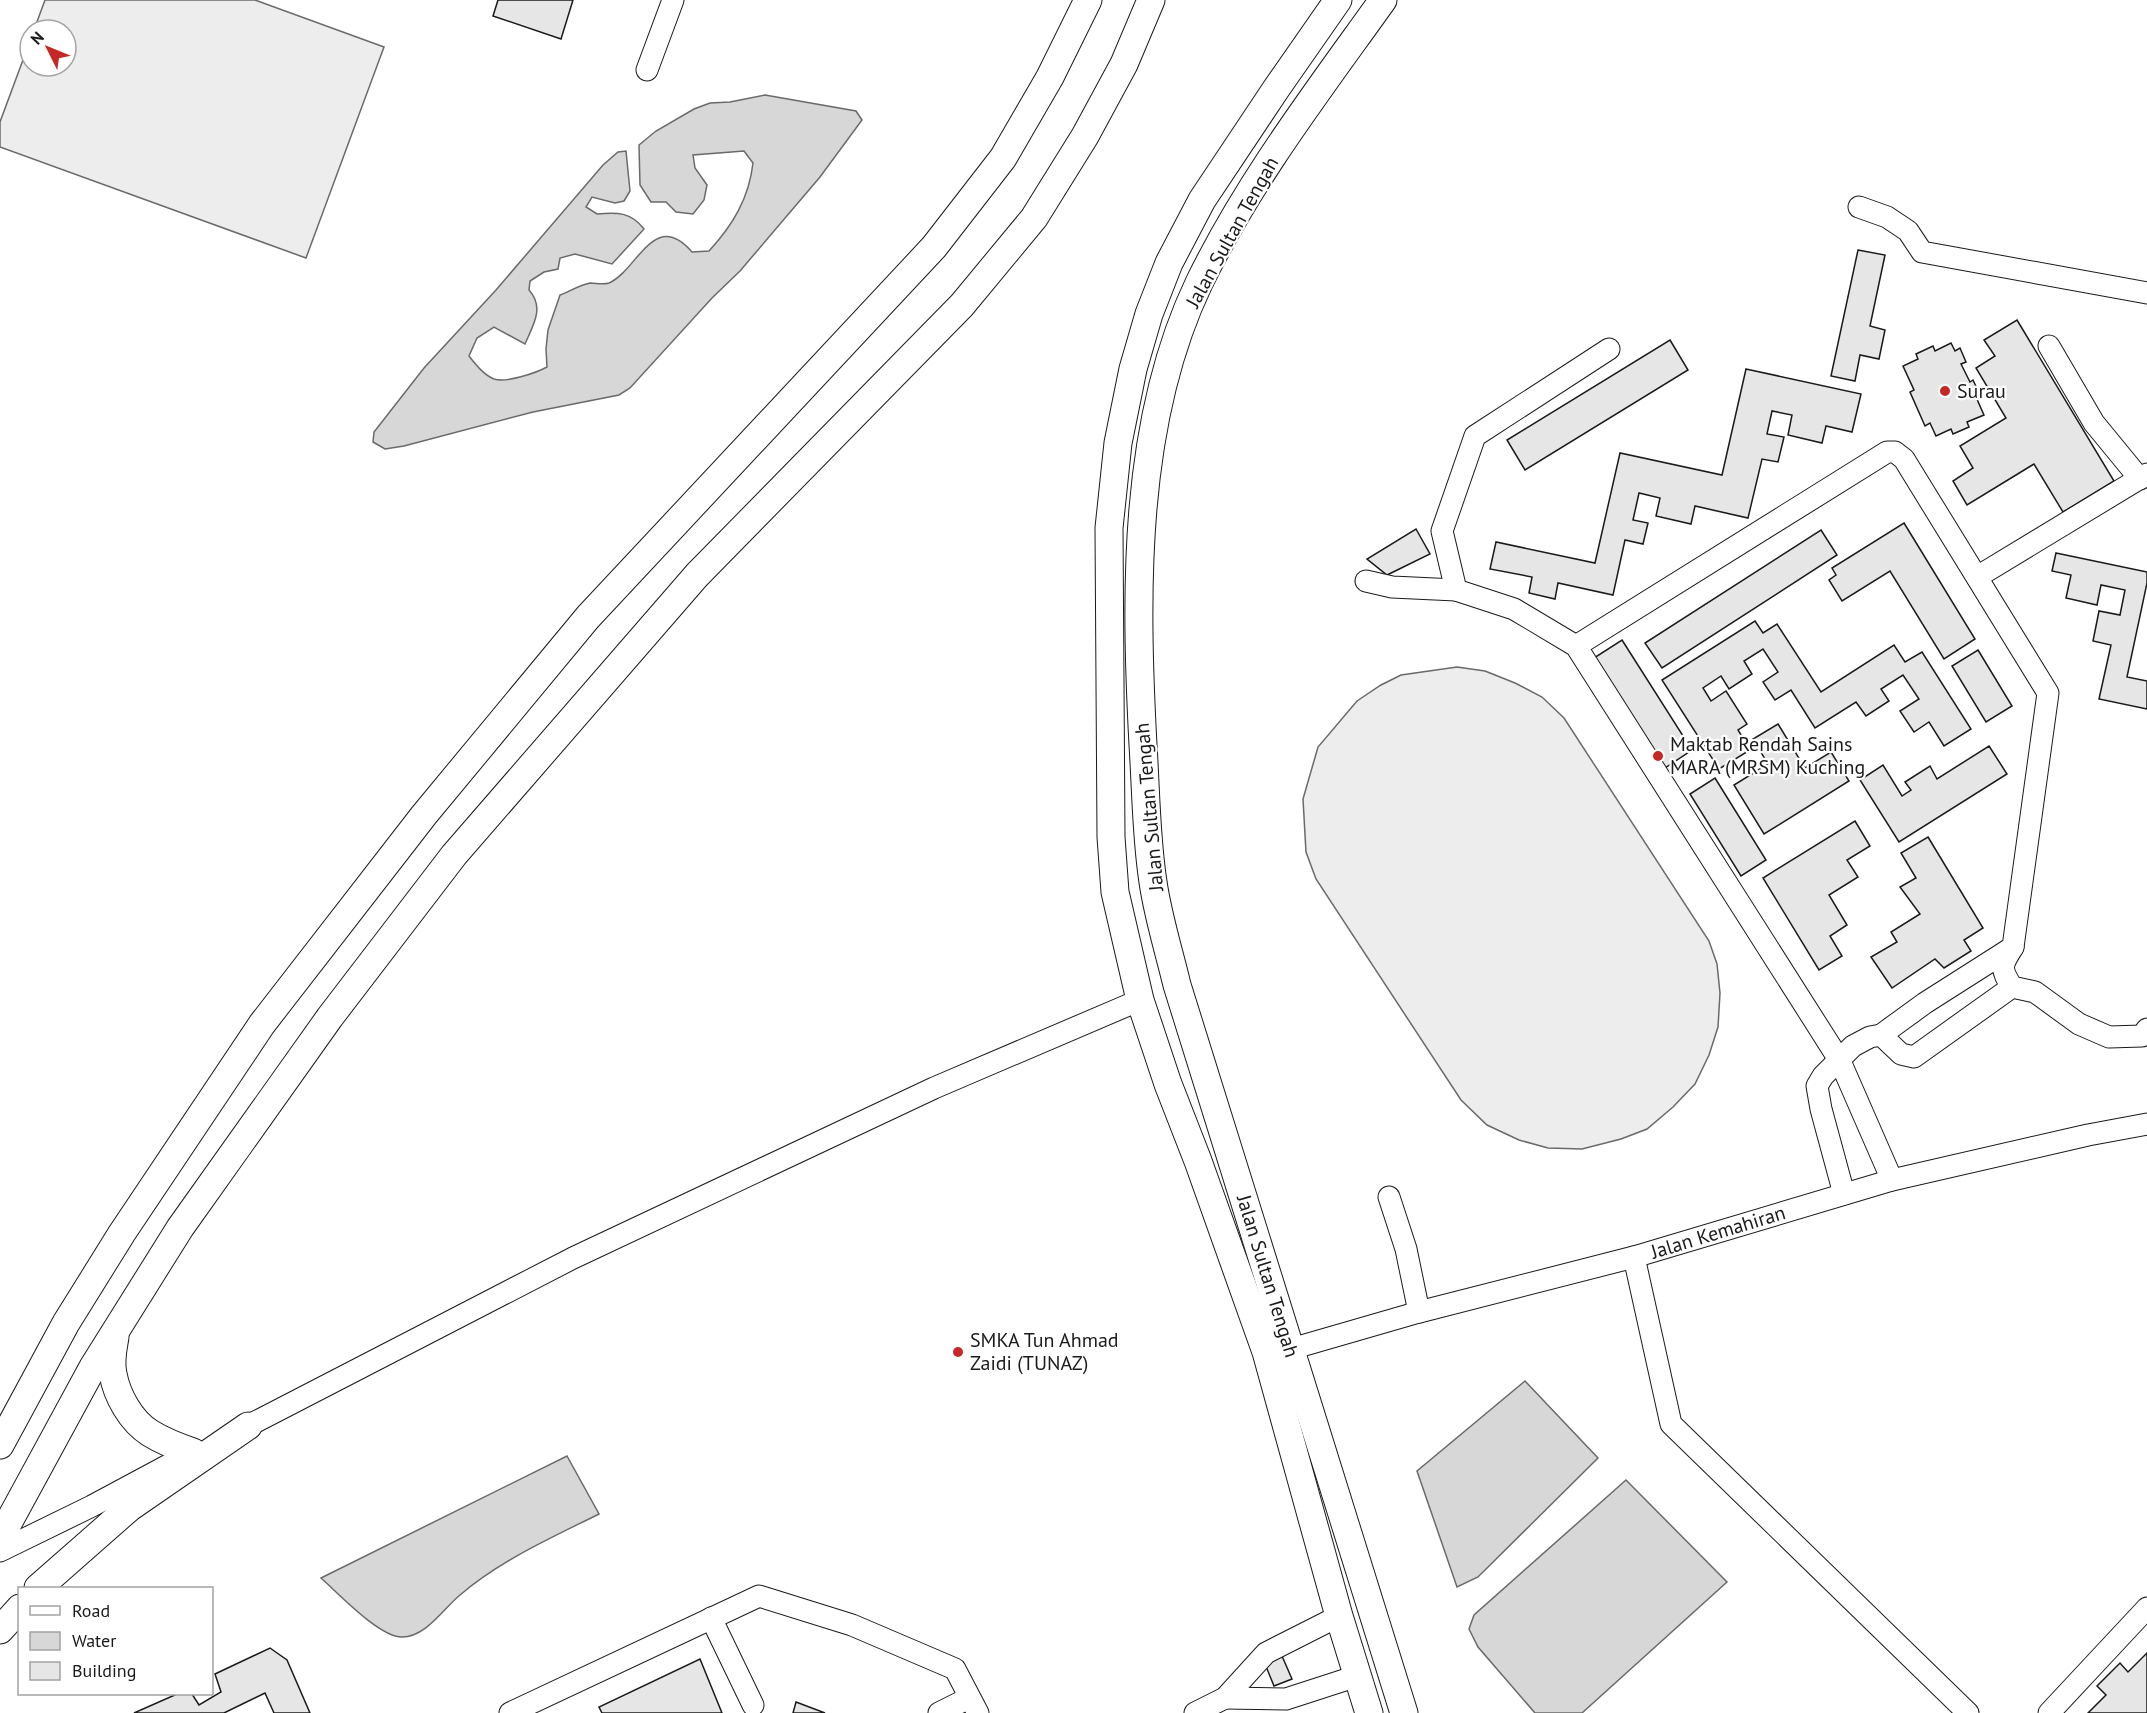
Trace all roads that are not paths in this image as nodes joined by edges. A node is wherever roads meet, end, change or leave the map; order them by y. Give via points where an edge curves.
1 (673, 0) edge
2 (1088, 0) edge
3 (1151, 0) edge
4 (1338, 0) edge
5 (1383, 0) edge
6 (647, 70) dead end
7 (1859, 207) dead end
8 (2147, 292) edge
9 (2049, 346) dead end
10 (1610, 349) dead end
11 (2143, 476) edge
12 (1977, 577) junction
13 (1366, 581) dead end
14 (1456, 590) junction
15 (1576, 646) junction
16 (2013, 947) junction
17 (2012, 987) junction
18 (1140, 1000) junction
19 (2147, 1029) edge
20 (1881, 1035) junction
21 (1840, 1061) junction
22 (2147, 1124) edge
23 (1892, 1180) junction
24 (1844, 1194) junction
25 (1389, 1197) dead end
26 (1634, 1257) junction
27 (1419, 1312) junction
28 (66, 1323) junction
29 (116, 1329) junction
30 (1291, 1349) junction
31 (0, 1416) edge
32 (248, 1426) junction
33 (0, 1445) edge
34 (192, 1452) junction
35 (0, 1538) edge
36 (0, 1551) edge
37 (39, 1587) edge
38 (2147, 1608) edge
39 (18, 1610) edge
40 (1339, 1616) junction
41 (711, 1618) junction
42 (0, 1630) edge
43 (1357, 1676) junction
44 (1225, 1698) junction
45 (753, 1705) dead end
46 (974, 1705) edge
47 (2051, 1712) edge
48 (510, 1713) edge
49 (939, 1713) edge
50 (1195, 1713) edge
51 (1369, 1713) edge
52 (1404, 1713) edge
53 (1968, 1713) edge

1 - 6 street
2 - 28 main road via 1050,77 1003,158 933,247 588,616 424,815 262,1024
3 - 29 main road via 1124,64 1034,218 962,305 697,575 454,855 309,1046 180,1228
4 - 18 main road, Jalan Sultan Tengah via 1202,200 1169,263 1149,314 1126,401 1109,528 1111,837 1115,892
5 - 30 main road, Jalan Sultan Tengah via 1293,125 1199,284 1177,336 1152,426 1142,532 1138,656 1153,883 1177,985
7 - 8 street via 1887,217 1908,231 1922,252
9 - 11 street via 2094,423
10 - 14 street via 1475,436 1442,531
11 - 12 street
12 - 15 street via 1904,459 1895,452 1887,452
12 - 16 street via 2048,693
13 - 14 street via 1392,587
14 - 15 street via 1514,609
15 - 21 street
16 - 17 street via 2003,964
16 - 20 street
17 - 19 street via 2035,992 2079,1024 2109,1037 2142,1036
17 - 20 street via 1914,1057 1901,1054
18 - 32 street via 934,1088 573,1258
18 - 40 main road, Jalan Sultan Tengah via 1266,1353
20 - 21 street via 1853,1046
21 - 23 street
21 - 24 street via 1817,1086
22 - 23 street, Jalan Kemahiran
23 - 24 street, Jalan Kemahiran
24 - 26 street, Jalan Kemahiran
25 - 27 street via 1406,1249
26 - 27 street, Jalan Kemahiran
26 - 53 street via 1671,1424
27 - 30 street, Jalan Kemahiran
28 - 31 main road
28 - 33 main road
29 - 34 main road via 113,1375 133,1418 148,1432
29 - 35 main road
30 - 52 main road, Jalan Sultan Tengah
32 - 34 street
32 - 37 main road via 129,1508
34 - 36 street
38 - 47 street
39 - 42 main road
40 - 43 main road, Jalan Sultan Tengah
40 - 44 street via 1266,1653
41 - 45 street
41 - 46 street via 759,1596 852,1625 955,1669
41 - 48 street
43 - 44 street via 1286,1699
43 - 51 main road, Jalan Sultan Tengah
44 - 50 street
46 - 49 street

